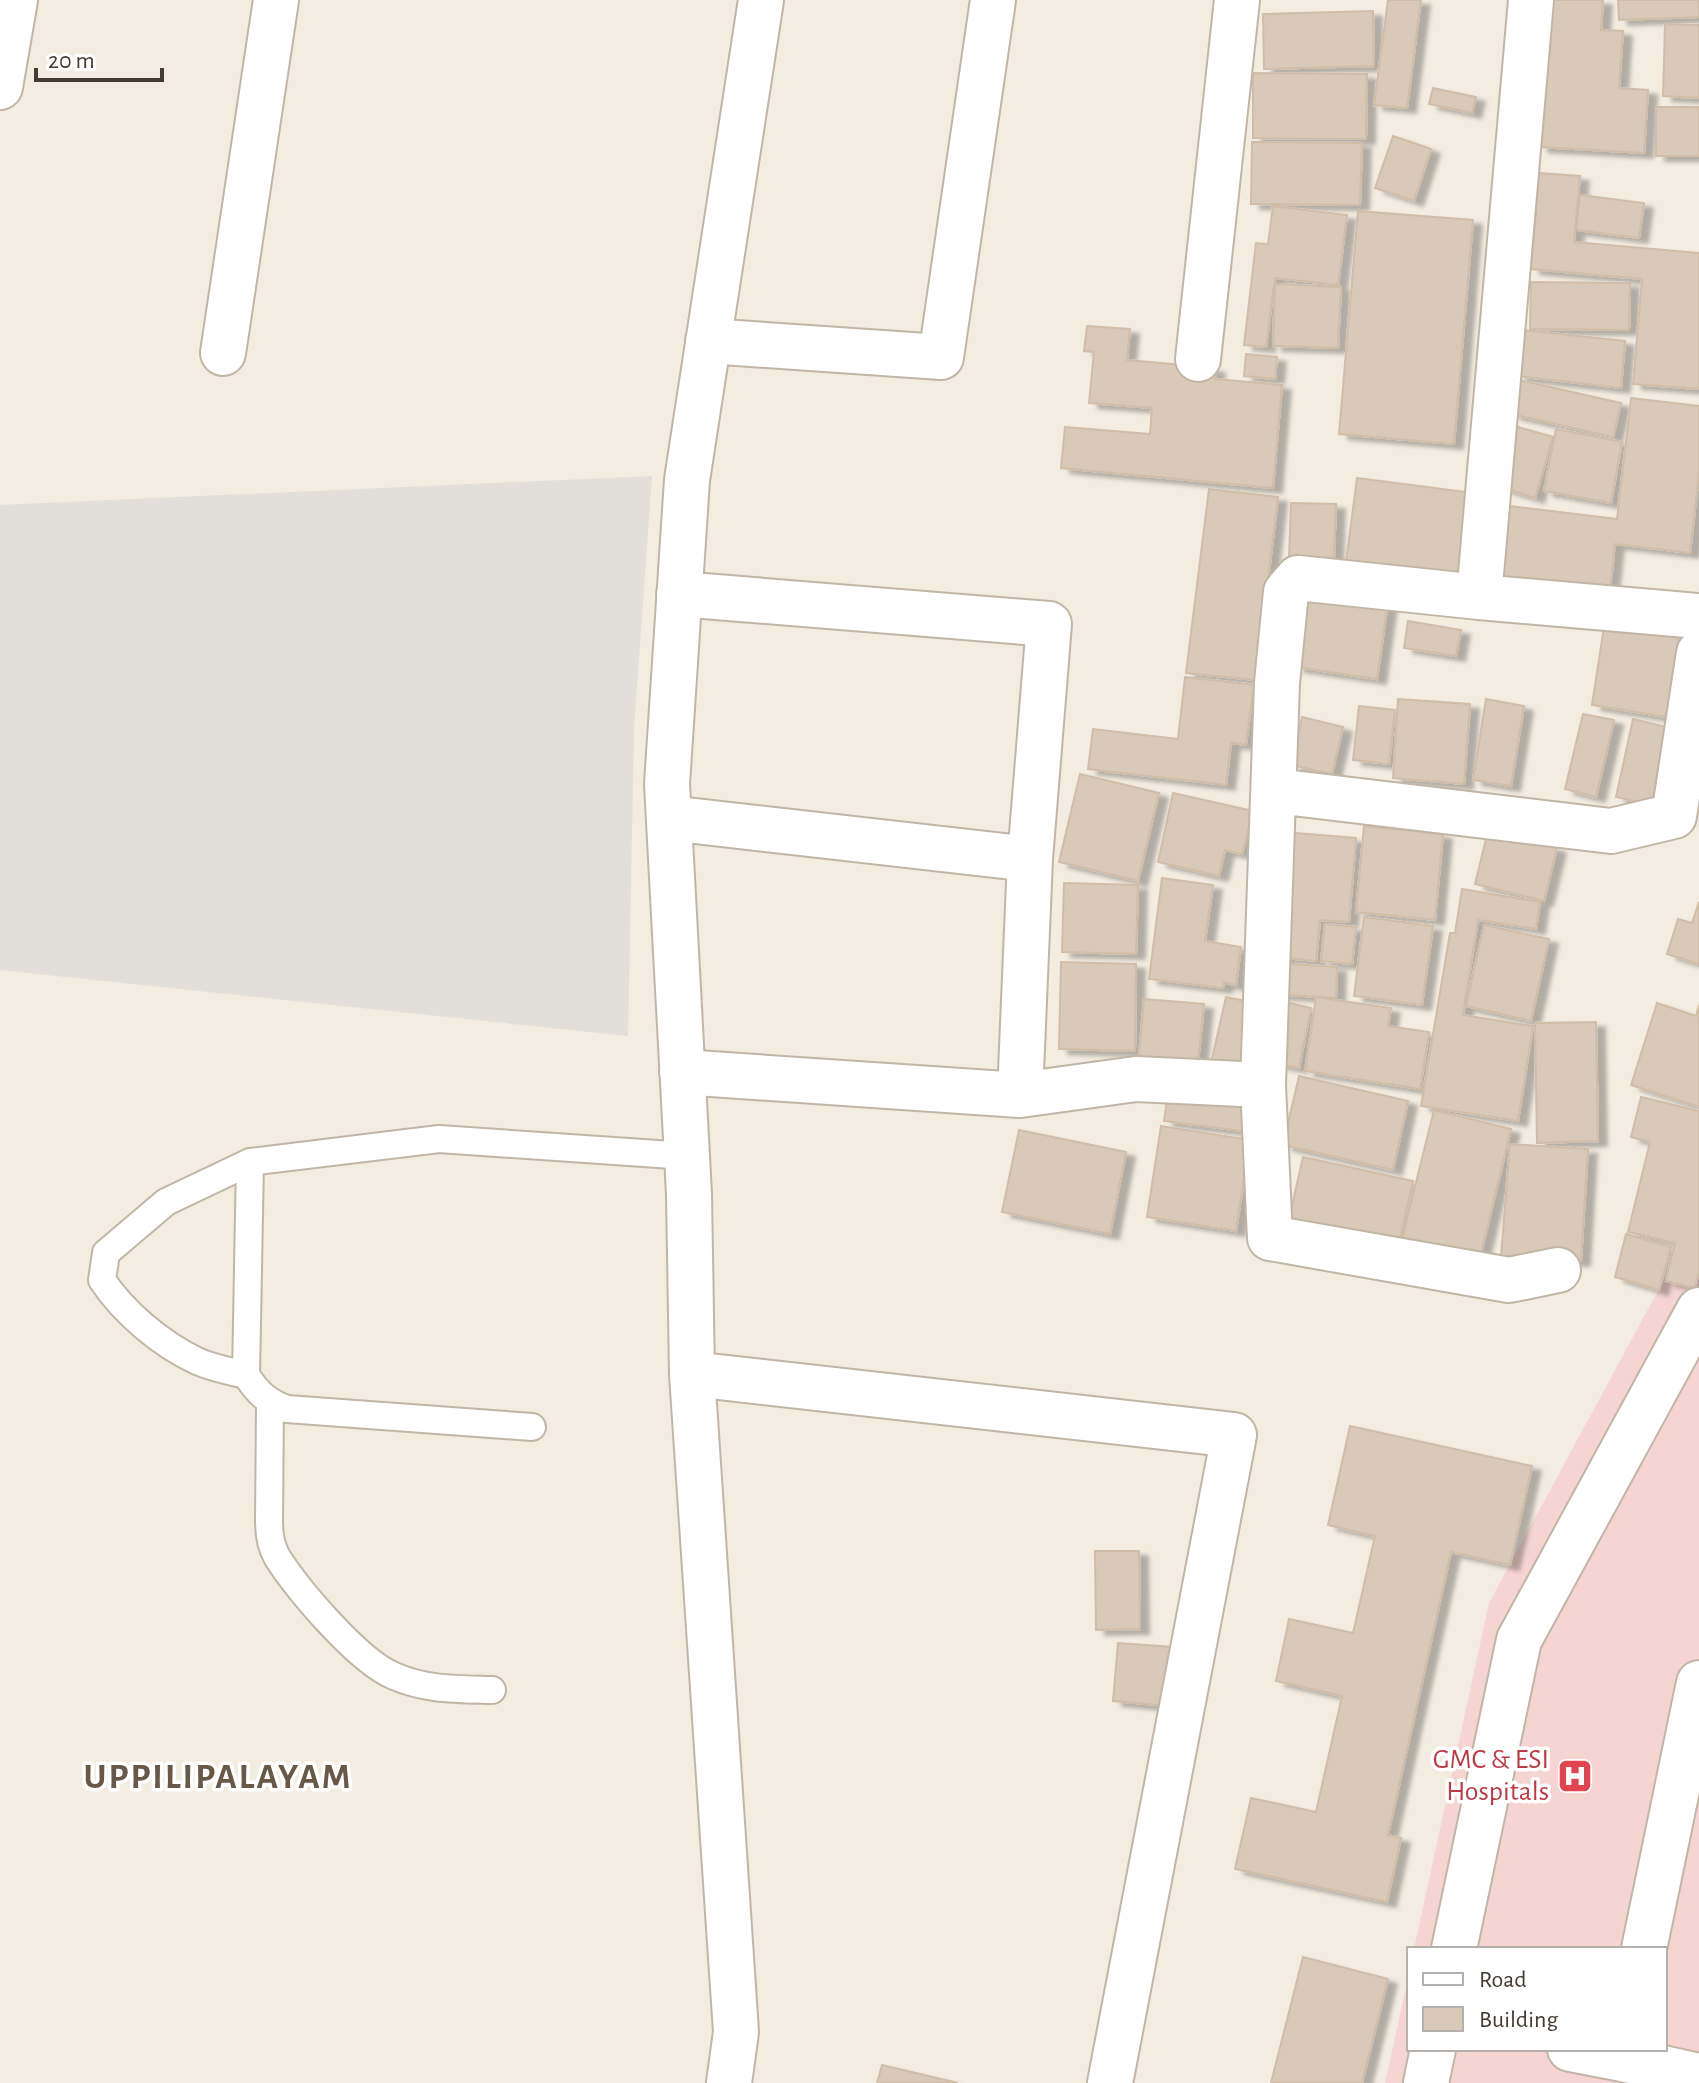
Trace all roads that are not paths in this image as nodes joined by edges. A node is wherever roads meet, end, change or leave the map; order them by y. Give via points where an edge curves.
1 (15, 0) edge
2 (276, 0) edge
3 (761, 0) edge
4 (993, 0) edge
5 (1237, 0) edge
6 (1531, 0) edge
7 (0, 87) edge
8 (708, 341) junction
9 (223, 353) dead end
10 (1198, 359) dead end
11 (679, 594) junction
12 (1479, 597) junction
13 (1699, 616) edge
14 (1699, 653) edge
15 (1276, 791) junction
16 (669, 818) junction
17 (1030, 859) junction
18 (682, 1072) junction
19 (1263, 1085) junction
20 (1020, 1095) junction
21 (687, 1156) junction
22 (250, 1162) junction
23 (1558, 1270) dead end
24 (1699, 1310) edge
25 (692, 1374) junction
26 (246, 1375) junction
27 (270, 1403) junction
28 (532, 1427) dead end
29 (1699, 1683) edge
30 (492, 1690) dead end
31 (1454, 1947) edge
32 (1644, 1947) edge
33 (1433, 2051) edge
34 (1591, 2051) edge
35 (1623, 2054) edge
36 (1699, 2076) edge
37 (729, 2083) edge
38 (1110, 2083) edge
39 (1426, 2083) edge

1 - 7 street
2 - 9 street
3 - 8 street
4 - 8 street via 941,357
5 - 10 street
6 - 12 street
8 - 11 street via 687,480
11 - 16 street
11 - 17 street via 1049,624
12 - 13 street
12 - 15 street via 1298,578 1286,592 1283,612
14 - 15 street via 1674,816 1611,831
15 - 19 street
16 - 17 street
16 - 18 street
17 - 20 street
18 - 20 street
18 - 21 street
19 - 20 street via 1136,1079
19 - 23 street via 1270,1238 1509,1280
21 - 22 lane via 439,1139
21 - 25 street
22 - 26 lane
22 - 26 lane via 166,1202 106,1253 102,1280 117,1303 163,1339 198,1362
24 - 31 street via 1519,1640
25 - 37 street via 736,2032
25 - 38 street via 1234,1435
26 - 27 lane
27 - 28 lane via 287,1409
27 - 30 lane via 269,1521 277,1556 348,1643 391,1675 429,1688
29 - 32 street
33 - 39 street
34 - 35 street
35 - 36 street

